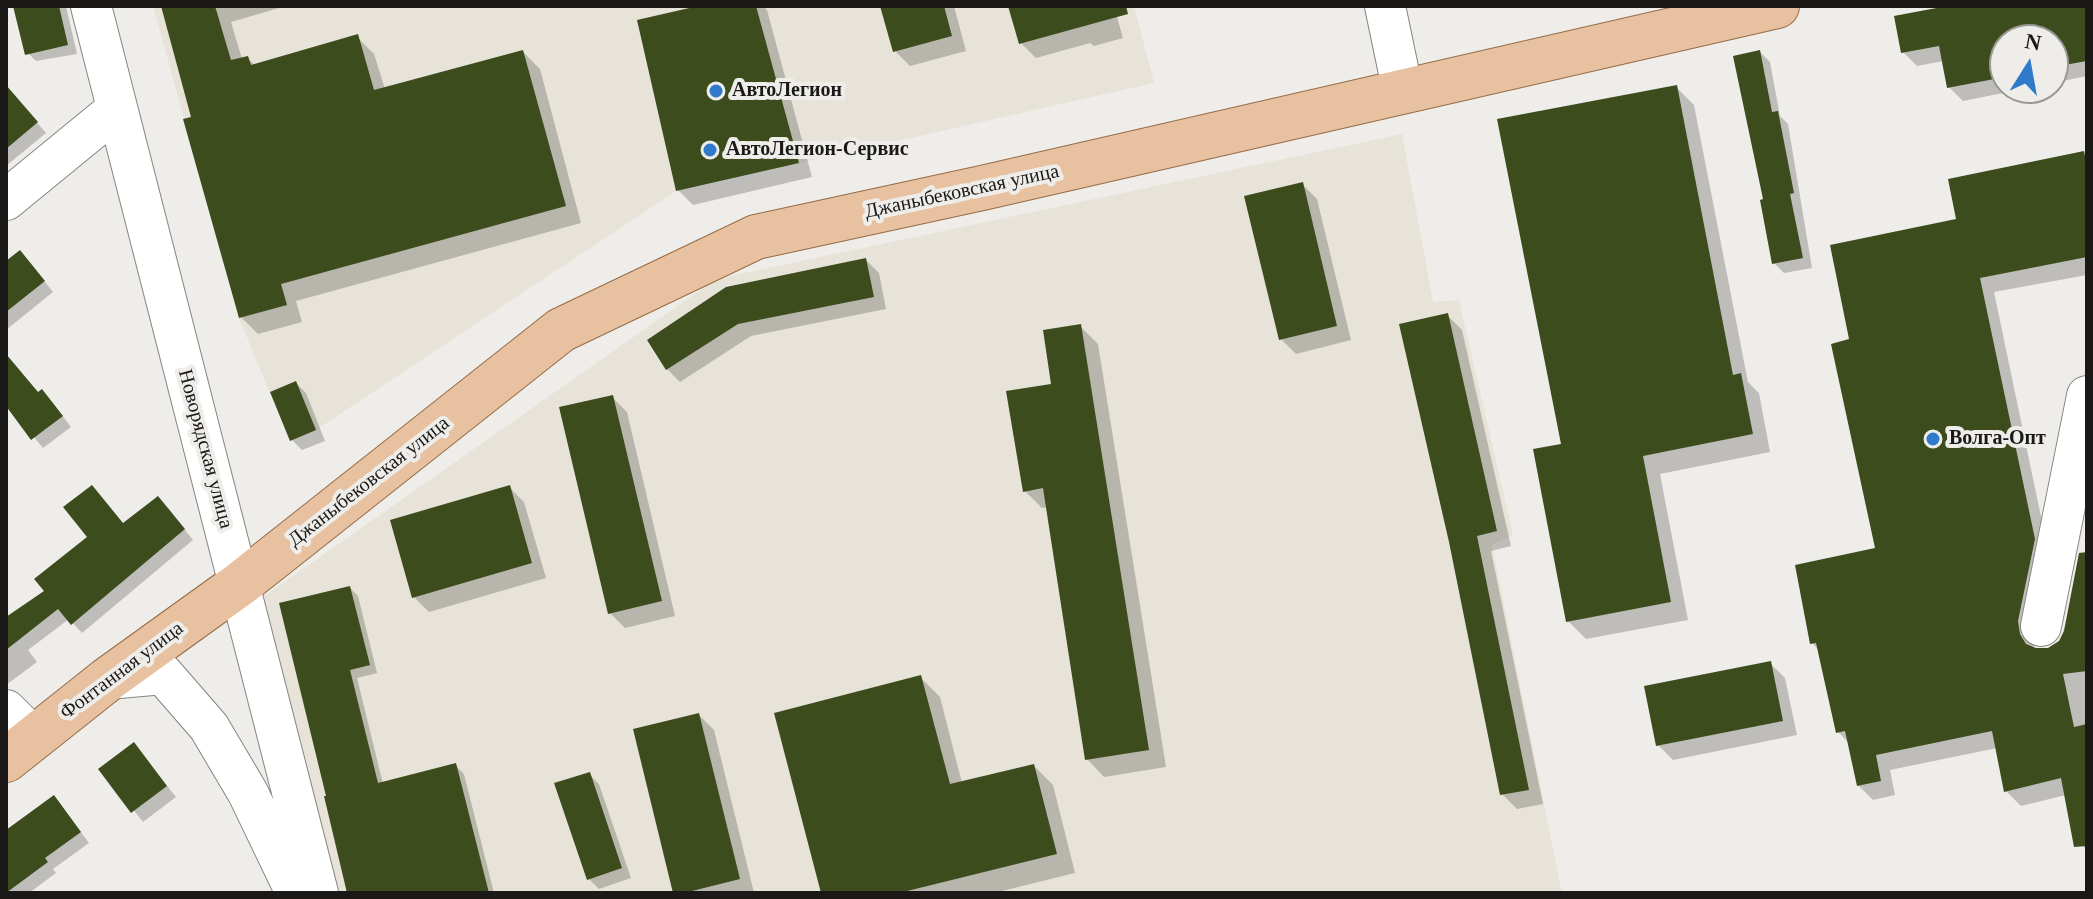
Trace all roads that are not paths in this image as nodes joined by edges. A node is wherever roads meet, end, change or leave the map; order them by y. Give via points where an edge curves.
1 (91, 6) edge
2 (1385, 6) edge
3 (1777, 6) edge
4 (1403, 92) junction
5 (117, 109) junction
6 (6, 200) edge
7 (2087, 396) edge
8 (240, 584) junction
9 (2041, 626) dead end
10 (108, 679) junction
11 (15, 736) edge
12 (296, 893) edge
13 (318, 893) edge

1 - 5 street, Новорядская улица
2 - 4 street
3 - 4 main road, Джаныбековская улица
4 - 8 main road, Джаныбековская улица via 756,237 561,330
5 - 6 street
5 - 8 street, Новорядская улица
7 - 9 street
8 - 10 main road, Фонтанная улица
8 - 13 street, Новорядская улица
10 - 11 main road, Фонтанная улица
10 - 12 street via 163,674 209,727

